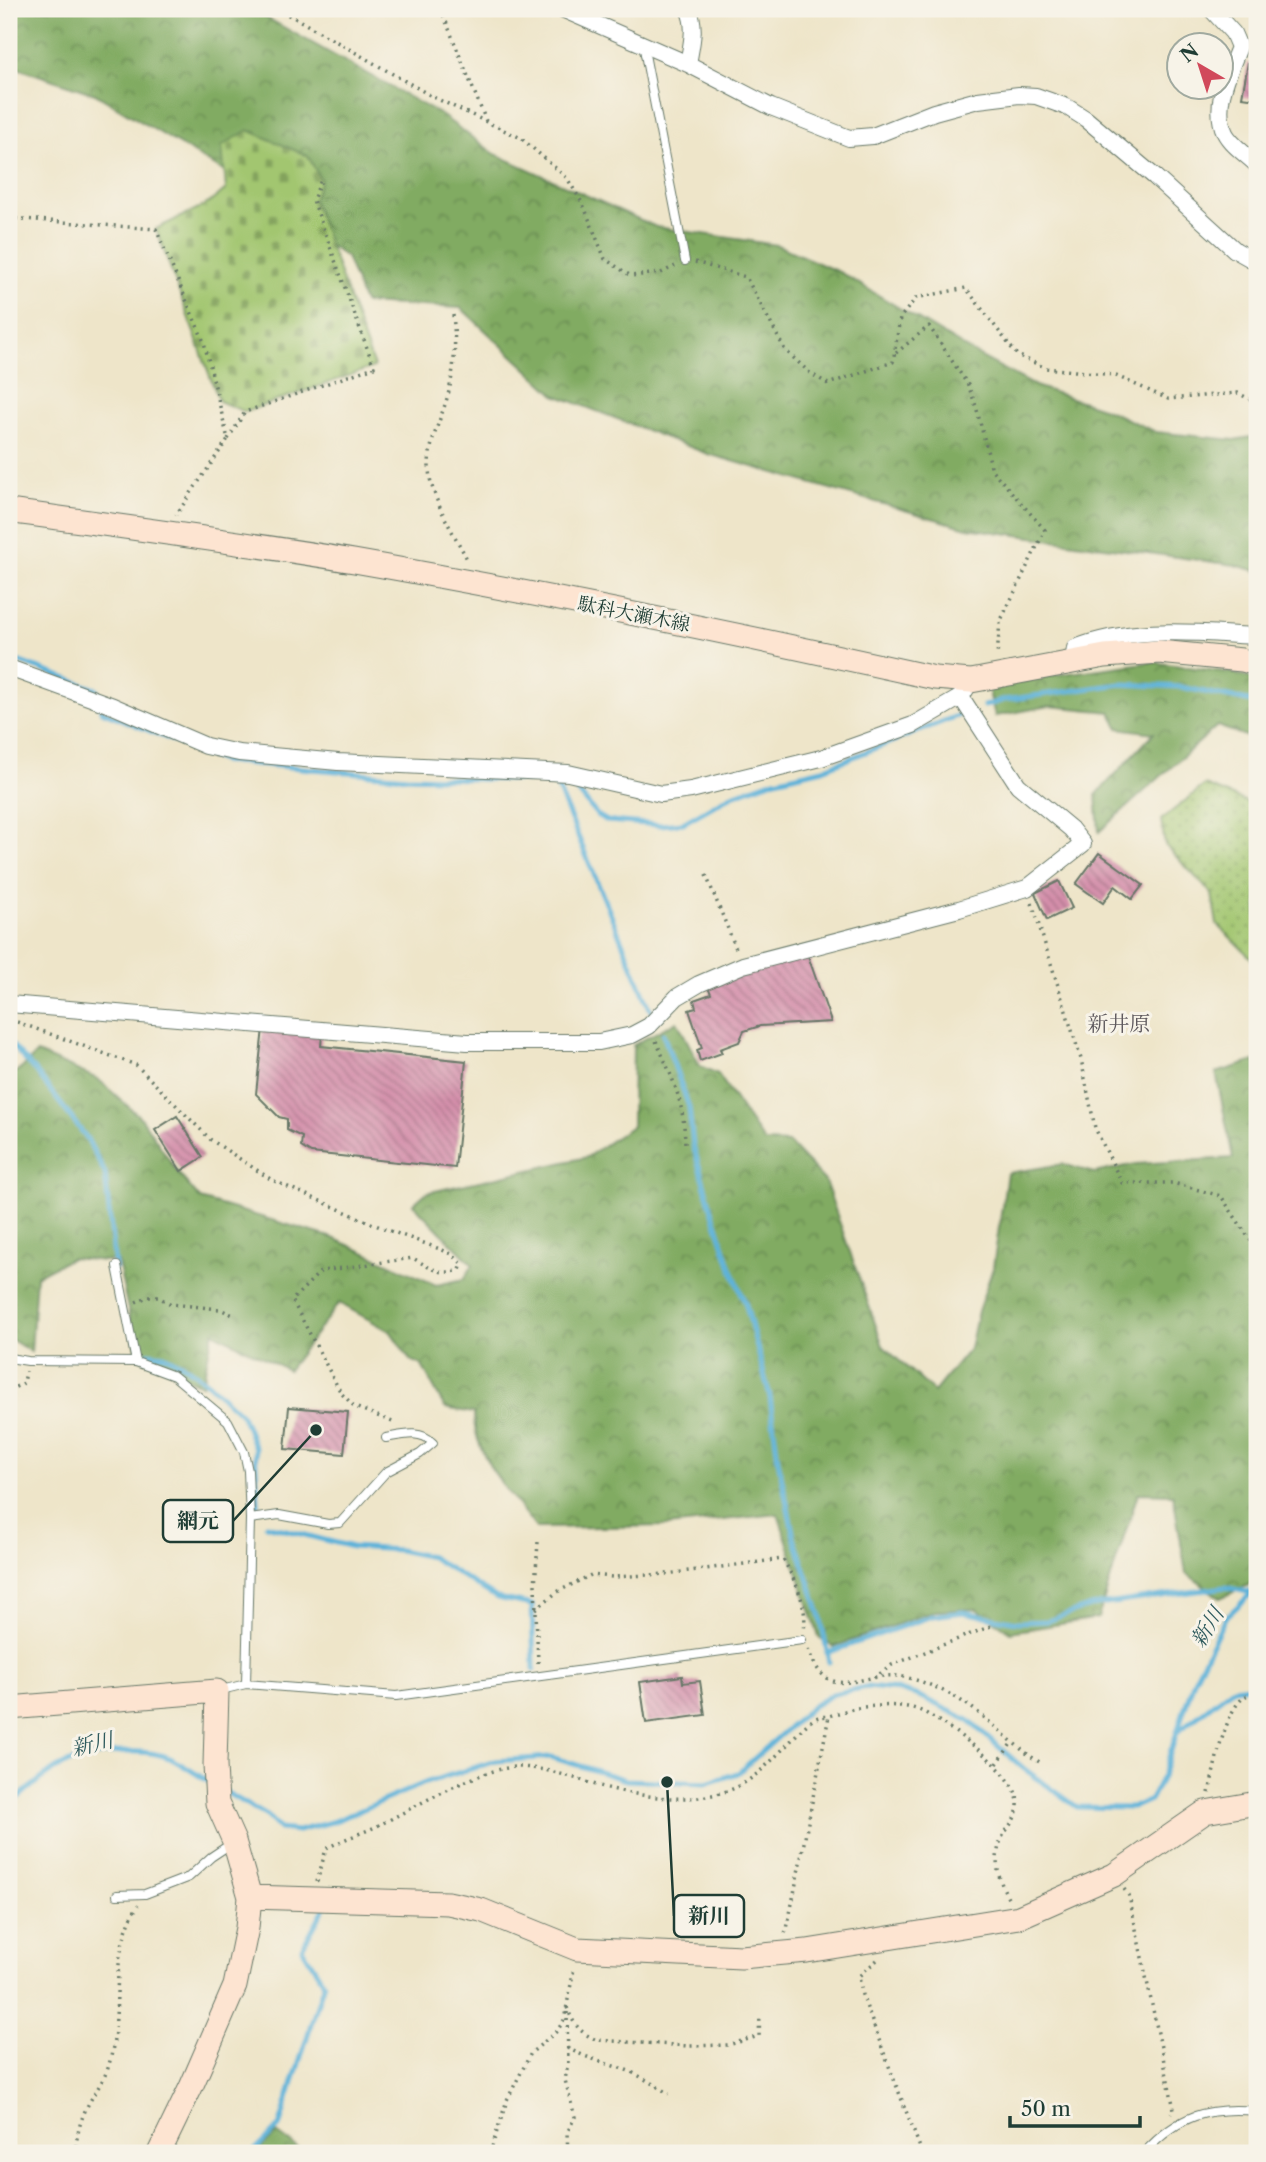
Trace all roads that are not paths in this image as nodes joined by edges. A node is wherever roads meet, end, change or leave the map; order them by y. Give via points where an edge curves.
1 (562, 9) edge
2 (688, 9) edge
3 (1211, 9) edge
4 (643, 44) junction
5 (688, 64) junction
6 (1257, 165) edge
7 (1257, 259) edge
8 (685, 261) road end
9 (9, 511) edge
10 (1257, 636) edge
11 (1073, 661) junction
12 (1257, 664) edge
13 (9, 668) edge
14 (966, 689) junction
15 (9, 1004) edge
16 (117, 1266) dead end
17 (9, 1358) edge
18 (136, 1362) junction
19 (386, 1438) dead end
20 (250, 1519) junction
21 (802, 1640) road end
22 (246, 1684) junction
23 (218, 1691) junction
24 (9, 1708) edge
25 (1257, 1803) edge
26 (234, 1841) junction
27 (117, 1895) dead end
28 (250, 1897) junction
29 (1257, 2111) edge
30 (159, 2153) edge
31 (1143, 2153) edge

1 - 4 street
2 - 5 street via 694,33
3 - 6 street via 1239,47 1222,93 1220,110 1226,135
4 - 5 street
4 - 8 lane
5 - 7 street via 771,107 849,138 873,136 978,100 1037,96 1087,120 1235,250
9 - 14 street, 駄科大瀬木線 via 353,561 690,625 935,678
10 - 11 street via 1161,632 1093,640 1075,648
11 - 12 street, 駄科大瀬木線 via 1159,652
11 - 14 street, 駄科大瀬木線 via 996,676
13 - 14 street via 206,746 239,753 568,773 661,794 821,758 914,725
14 - 15 street via 1018,785 1071,829 1083,845 1027,888 743,965 677,997 649,1027 632,1035 599,1042 467,1042
16 - 18 lane
17 - 18 lane
18 - 20 lane via 174,1376 228,1421 244,1452
19 - 20 lane via 418,1434 433,1443 386,1472 340,1523 279,1515
20 - 22 lane
21 - 22 lane via 396,1696
22 - 23 lane
23 - 24 street
23 - 26 street via 217,1803
25 - 28 street via 1205,1812 1114,1875 1019,1917 807,1951 741,1957 577,1949 481,1910 448,1903
26 - 27 lane via 189,1877 145,1894
26 - 28 street
28 - 30 street via 235,1986
29 - 31 lane via 1231,2108 1198,2113 1174,2125

